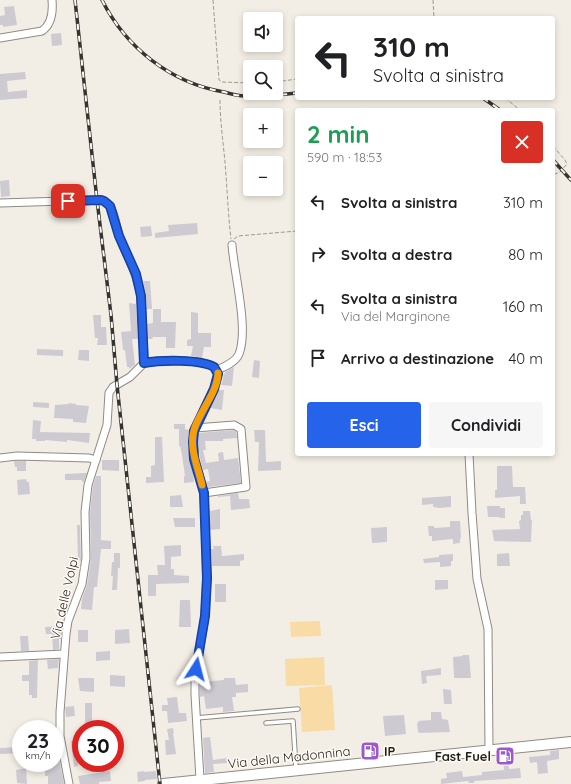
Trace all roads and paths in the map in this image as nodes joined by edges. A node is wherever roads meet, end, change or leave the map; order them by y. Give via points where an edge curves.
1 (52, 0) edge
2 (214, 0) edge
3 (433, 0) edge
4 (434, 16) edge
5 (0, 38) edge
6 (295, 79) edge
7 (283, 81) edge
8 (243, 83) edge
9 (220, 100) dead end
10 (508, 100) edge
11 (518, 108) edge
12 (555, 148) edge
13 (555, 174) edge
14 (0, 203) edge
15 (295, 231) edge
16 (232, 245) junction
17 (144, 363) junction
18 (217, 370) junction
19 (195, 428) junction
20 (469, 456) edge
21 (0, 458) edge
22 (96, 460) junction
23 (204, 493) junction
24 (64, 654) junction
25 (0, 658) edge
26 (298, 709) dead end
27 (196, 718) junction
28 (266, 723) dead end
29 (571, 741) edge
30 (490, 750) junction
31 (296, 769) junction
32 (200, 779) junction
33 (69, 784) edge
34 (163, 784) edge

1 - 5 street via 52,16 42,31
2 - 8 path via 219,80
3 - 4 path
6 - 7 path
9 - 16 path
10 - 11 path
12 - 13 path via 567,163
14 - 17 street via 97,200 104,201 110,206 121,241 136,274 141,296
15 - 16 path via 238,236
16 - 18 street via 242,324 241,343 239,355 231,363
17 - 18 street via 203,363
17 - 22 street, Via delle Volpi via 111,390 106,425
18 - 19 street via 218,379
19 - 23 street via 194,459
19 - 23 street via 234,425 241,429 246,487
20 - 30 street via 477,579 488,629
21 - 22 street via 17,456
22 - 24 street, Via delle Volpi via 88,485 85,512 86,558 82,584 68,621
23 - 27 street via 207,594 195,678
24 - 25 street
24 - 33 street, Via delle Volpi via 60,736
26 - 27 lane
27 - 32 street
28 - 31 lane via 293,721
29 - 30 main road, Via della Madonnina
30 - 31 main road, Via della Madonnina
31 - 32 main road, Via della Madonnina
32 - 34 main road, Via della Madonnina

